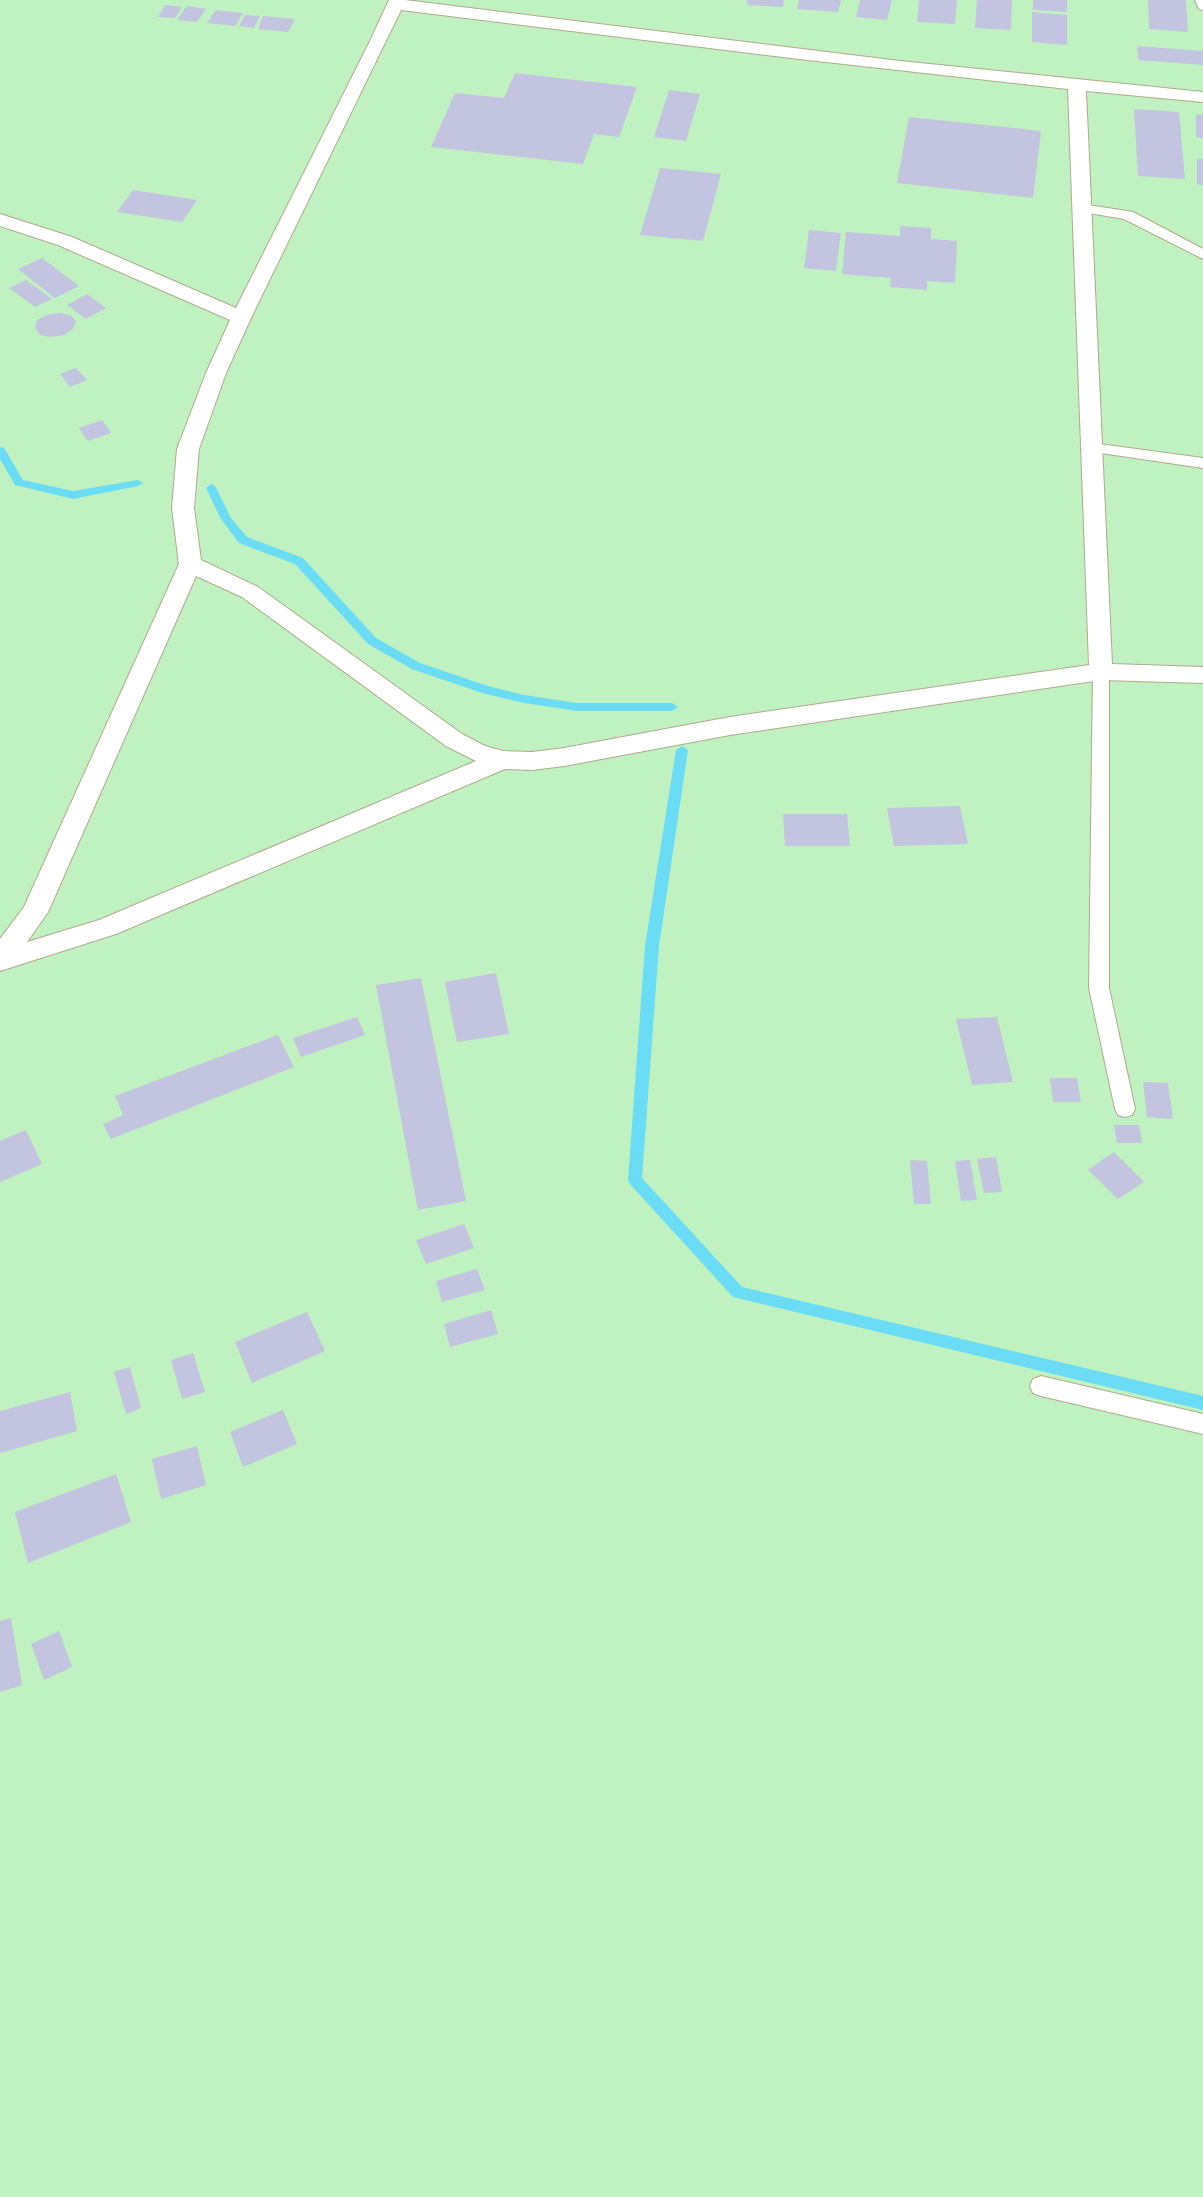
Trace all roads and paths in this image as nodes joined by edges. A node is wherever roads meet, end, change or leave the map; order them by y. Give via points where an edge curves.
1 (1201, 0) edge
2 (396, 2) edge
3 (1203, 6) edge
4 (1077, 86) junction
5 (1203, 97) edge
6 (1082, 208) junction
7 (0, 220) edge
8 (1203, 256) edge
9 (241, 318) junction
10 (1092, 448) junction
11 (1203, 463) edge
12 (190, 564) junction
13 (1101, 672) junction
14 (1203, 675) edge
15 (503, 760) junction
16 (0, 960) edge
17 (1125, 1109) dead end
18 (1040, 1386) dead end
19 (1203, 1424) edge

1 - 3 lane
2 - 4 street via 788,53
2 - 9 street
4 - 5 street
4 - 6 street
6 - 8 lane via 1128,215
6 - 10 street
7 - 9 street via 65,241
9 - 12 street via 216,373 188,449 183,508
10 - 11 lane
10 - 13 street
12 - 15 street via 250,592 454,740 477,753
12 - 16 street via 35,912
13 - 14 street
13 - 15 street via 730,726 564,757
13 - 17 lane via 1099,988
15 - 16 street via 107,927
18 - 19 lane

